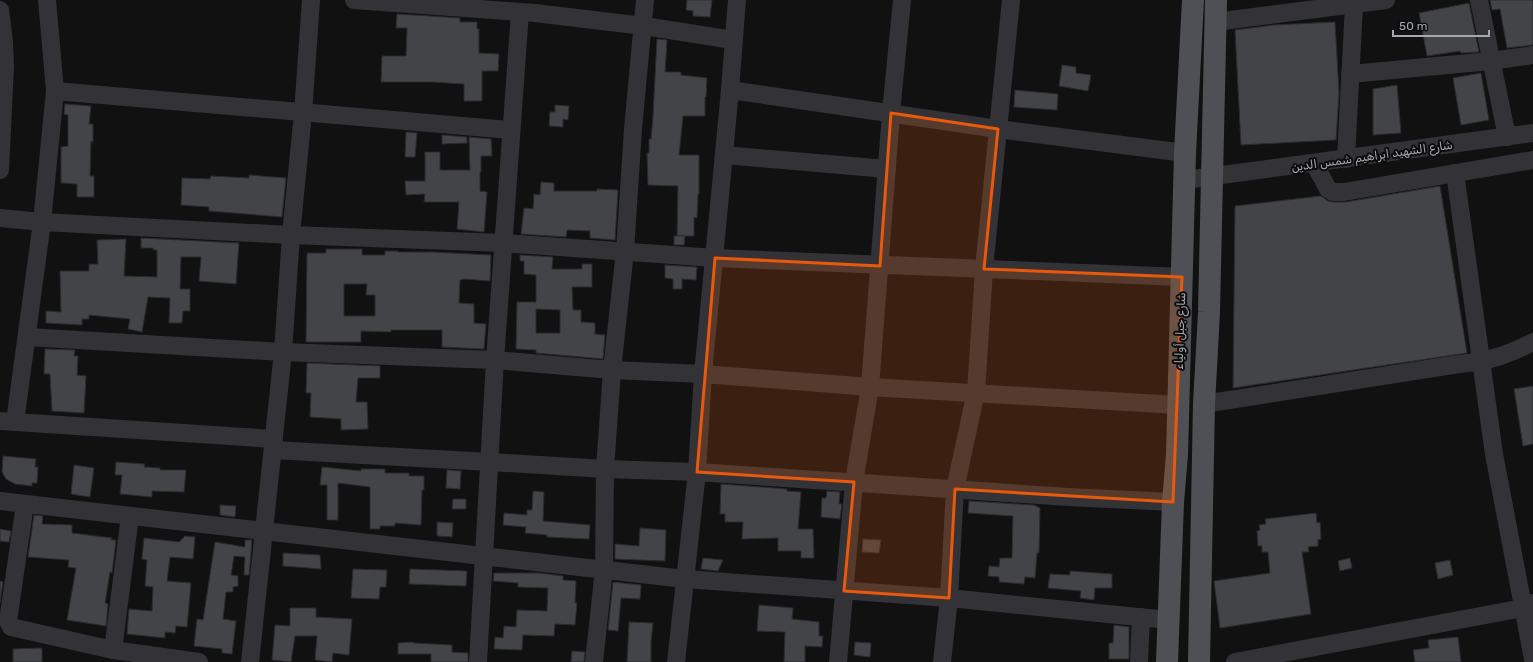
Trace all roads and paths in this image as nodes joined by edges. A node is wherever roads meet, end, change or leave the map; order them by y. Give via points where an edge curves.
1 (47, 0) edge
2 (311, 0) edge
3 (354, 0) edge
4 (645, 0) edge
5 (737, 0) edge
6 (902, 0) edge
7 (1011, 0) edge
8 (1193, 0) edge
9 (1216, 0) edge
10 (1386, 0) edge
11 (1479, 0) edge
12 (1354, 5) junction
13 (530, 8) edge
14 (0, 10) edge
15 (1215, 22) junction
16 (644, 26) junction
17 (733, 40) junction
18 (1533, 55) edge
19 (1491, 62) junction
20 (1350, 74) junction
21 (730, 90) junction
22 (55, 91) junction
23 (303, 113) junction
24 (891, 113) junction
25 (998, 129) junction
26 (511, 130) junction
27 (1533, 133) edge
28 (1507, 138) junction
29 (1185, 153) junction
30 (724, 155) junction
31 (1346, 159) junction
32 (1533, 160) edge
33 (1314, 164) junction
34 (887, 169) junction
35 (0, 170) edge
36 (1455, 173) junction
37 (1211, 177) junction
38 (1185, 180) junction
39 (0, 218) edge
40 (42, 222) junction
41 (291, 235) junction
42 (503, 243) junction
43 (625, 251) junction
44 (715, 258) junction
45 (880, 266) junction
46 (984, 269) junction
47 (1182, 277) junction
48 (27, 336) junction
49 (1533, 342) edge
50 (283, 352) junction
51 (495, 360) junction
52 (1483, 362) junction
53 (612, 370) junction
54 (703, 374) junction
55 (870, 387) junction
56 (976, 392) junction
57 (1204, 404) junction
58 (1178, 405) junction
59 (8, 422) edge
60 (273, 444) junction
61 (490, 462) junction
62 (605, 469) junction
63 (696, 472) junction
64 (854, 482) junction
65 (955, 489) junction
66 (0, 501) edge
67 (1173, 502) junction
68 (25, 504) junction
69 (130, 516) junction
70 (263, 531) junction
71 (484, 556) junction
72 (604, 569) junction
73 (685, 579) junction
74 (844, 591) junction
75 (949, 598) junction
76 (1528, 606) edge
77 (1141, 617) junction
78 (1168, 620) junction
79 (113, 650) junction
80 (1533, 659) edge
81 (1171, 660) edge
82 (199, 662) edge
83 (250, 662) edge
84 (478, 662) edge
85 (594, 662) edge
86 (676, 662) edge
87 (838, 662) edge
88 (942, 662) edge
89 (1139, 662) edge
90 (1199, 662) edge
91 (1235, 662) edge

1 - 22 street
2 - 23 street
3 - 13 street
4 - 16 street
5 - 17 street
6 - 24 street
7 - 25 street
8 - 29 main road, شارع جبل أولياء
9 - 15 main road
10 - 12 street
11 - 19 street
12 - 15 street
12 - 20 street
13 - 16 street
13 - 26 street
14 - 35 street via 5,66
15 - 37 main road
16 - 17 street
16 - 43 street via 633,129
17 - 21 street
18 - 19 street
19 - 20 street
19 - 28 street
20 - 31 street
21 - 24 street
21 - 30 street
22 - 23 street
22 - 40 street
23 - 26 street
23 - 41 street
24 - 25 street
24 - 34 street
25 - 29 street
25 - 46 street
26 - 42 street
27 - 28 street, شارع الشهيد ابراهيم شمس الدين
28 - 31 street, شارع الشهيد ابراهيم شمس الدين
29 - 38 main road, شارع جبل أولياء
30 - 34 street
30 - 44 street
31 - 33 street, شارع الشهيد ابراهيم شمس الدين
32 - 36 street
33 - 36 street via 1328,189 1333,192
33 - 37 street, شارع الشهيد ابراهيم شمس الدين
34 - 45 street
36 - 52 street
37 - 38 street, شارع الشهيد ابراهيم شمس الدين
37 - 57 main road
38 - 47 main road, شارع جبل أولياء
39 - 40 street
40 - 41 street
40 - 48 street
41 - 42 street
41 - 50 street
42 - 43 street
42 - 51 street
43 - 44 street
43 - 53 street
44 - 45 street
44 - 54 street
45 - 46 street
45 - 55 street
46 - 47 street
46 - 56 street
47 - 58 main road, شارع جبل أولياء
48 - 50 street
48 - 59 street
49 - 52 street
50 - 51 street
50 - 60 street
51 - 53 street
51 - 61 street
52 - 57 street
52 - 76 street via 1494,454
53 - 54 street
53 - 62 street
54 - 55 street
54 - 63 street
55 - 56 street
55 - 64 street
56 - 58 street
56 - 65 street
57 - 90 main road
58 - 67 main road, شارع جبل أولياء
59 - 60 street
60 - 61 street
60 - 70 street
61 - 62 street
61 - 71 street
62 - 63 street
62 - 72 street
63 - 64 street
63 - 73 street
64 - 65 street
64 - 74 street
65 - 67 street
65 - 75 street
66 - 68 street
67 - 78 main road, شارع جبل أولياء
68 - 69 street
68 - 79 street via 9,625 16,629
69 - 70 street
69 - 79 street
70 - 71 street
70 - 83 street
71 - 72 street
71 - 84 street
72 - 73 street
72 - 85 street
73 - 74 street
73 - 86 street
74 - 75 street
74 - 87 street
75 - 77 street
75 - 88 street
76 - 80 street
76 - 91 street
77 - 78 street
77 - 89 street
78 - 81 main road, شارع جبل أولياء
79 - 82 street

